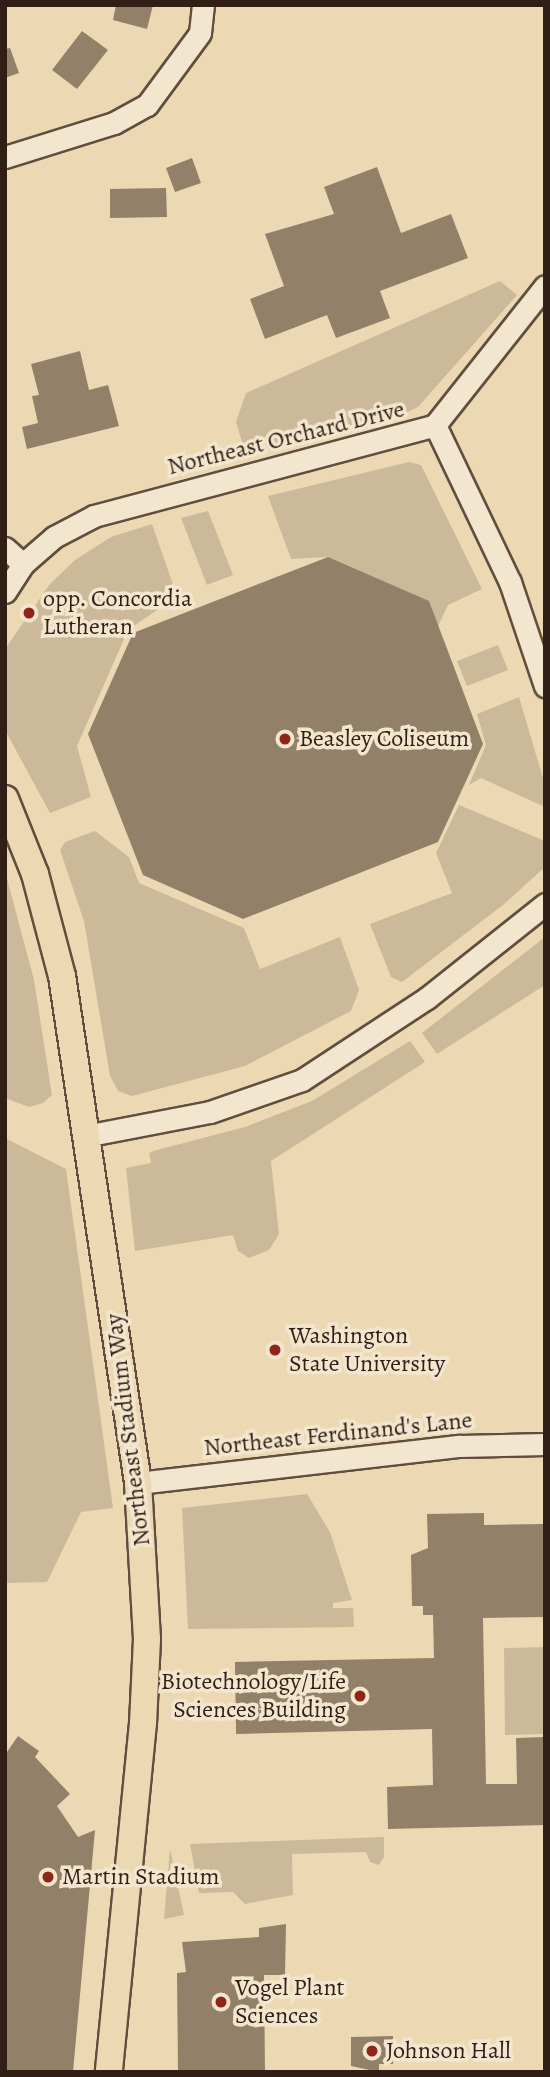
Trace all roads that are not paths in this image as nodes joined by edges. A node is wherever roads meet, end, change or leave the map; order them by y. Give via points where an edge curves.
1 (203, 5) edge
2 (5, 157) edge
3 (545, 286) edge
4 (435, 425) junction
5 (5, 548) edge
6 (23, 564) junction
7 (5, 592) edge
8 (545, 686) edge
9 (5, 799) edge
10 (545, 904) edge
11 (85, 1136) junction
12 (545, 1444) edge
13 (138, 1483) junction
14 (109, 2072) edge

1 - 2 street via 200,33 147,105 114,123
3 - 4 street, Northeast Orchard Drive
4 - 6 street, Northeast Orchard Drive via 127,504 69,526
4 - 8 street via 510,582
5 - 6 street
6 - 7 street, Northeast Orchard Drive
9 - 11 main road, Northeast Stadium Way via 35,874 52,935
10 - 11 street via 439,990 302,1080 210,1112
11 - 13 main road, Northeast Stadium Way
12 - 13 street, Northeast Ferdinand's Lane via 460,1446
13 - 14 main road, Northeast Stadium Way via 147,1639 144,1723

